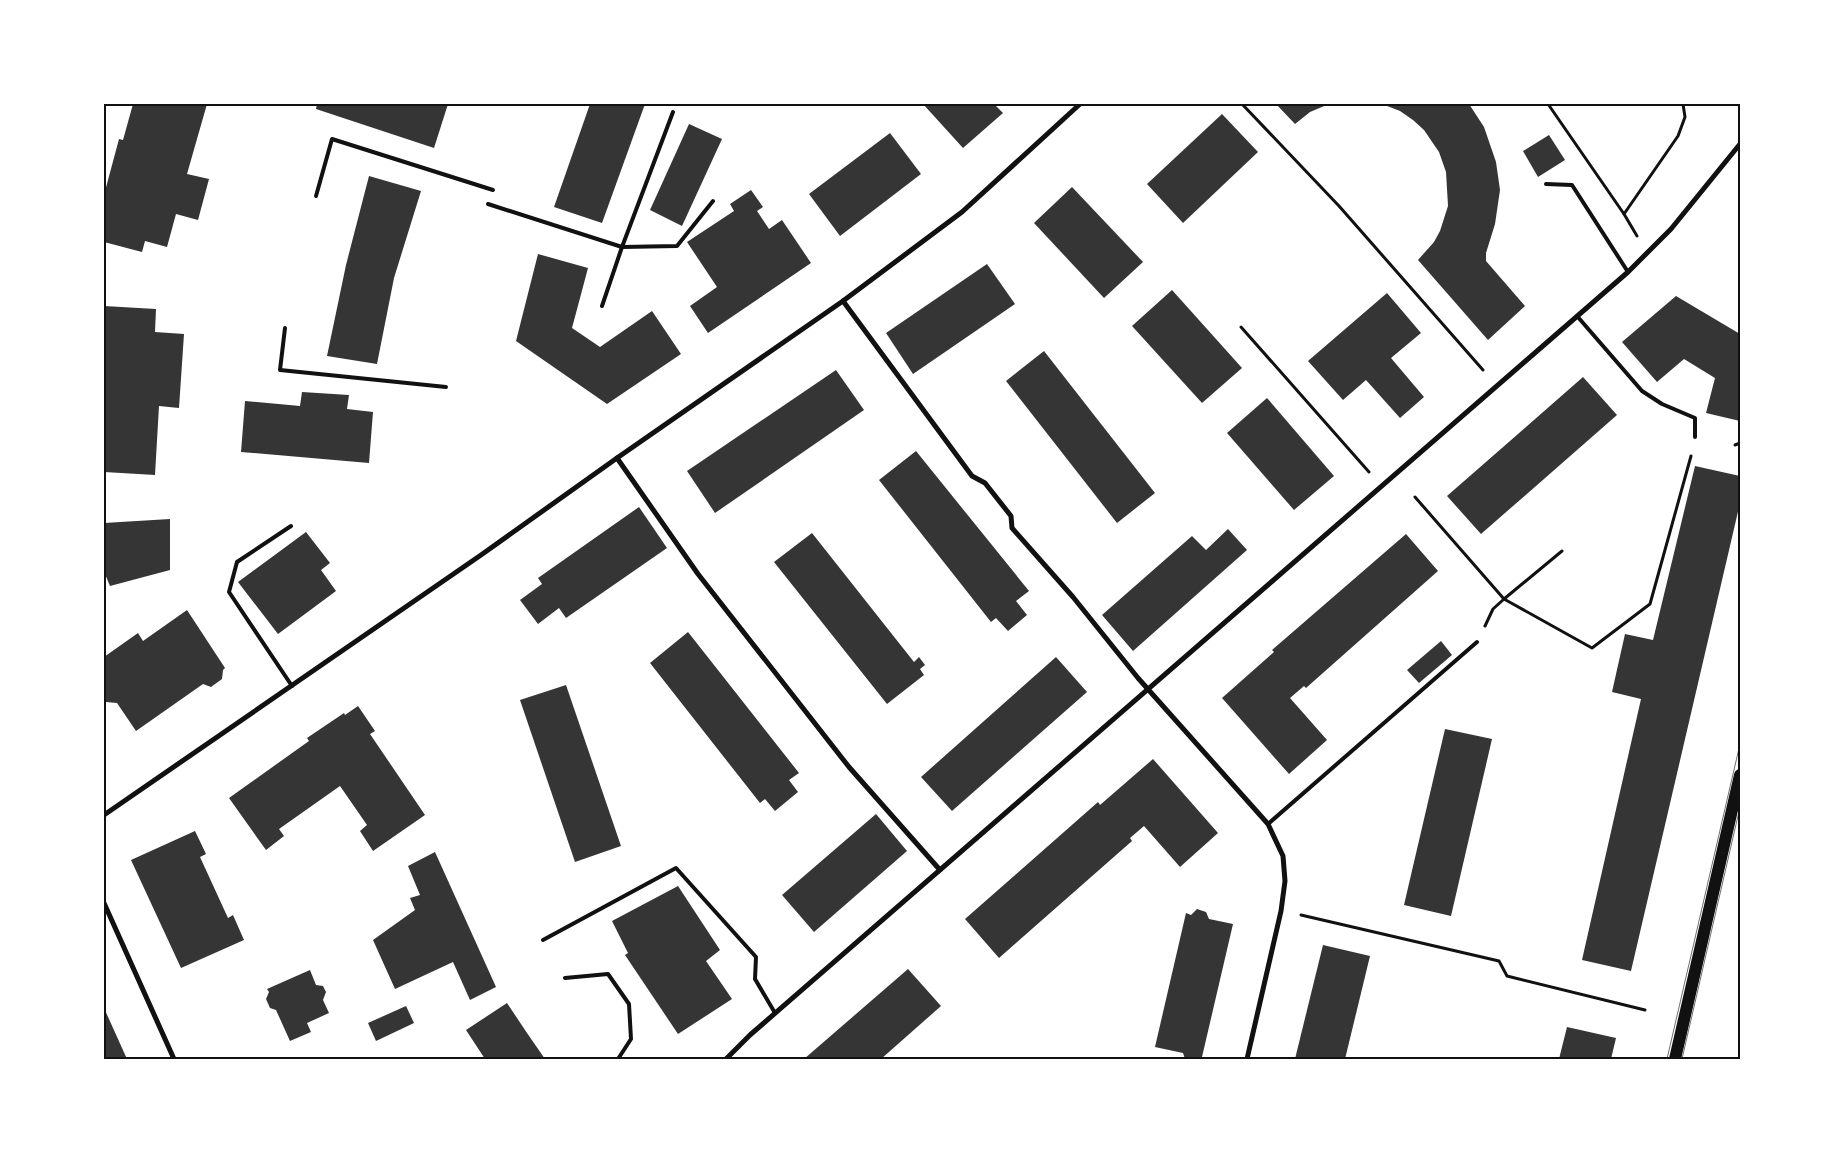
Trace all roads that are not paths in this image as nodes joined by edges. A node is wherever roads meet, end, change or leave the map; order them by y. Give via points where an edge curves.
1 (1080, 104) edge
2 (673, 112) dead end
3 (1740, 144) edge
4 (1546, 184) dead end
5 (493, 190) dead end
6 (316, 196) dead end
7 (713, 201) dead end
8 (488, 204) dead end
9 (622, 246) junction
10 (1628, 272) junction
11 (843, 301) junction
12 (602, 306) dead end
13 (1577, 316) junction
14 (285, 328) dead end
15 (446, 387) dead end
16 (1695, 437) road end
17 (617, 458) junction
18 (291, 526) dead end
19 (1477, 642) road end
20 (292, 686) junction
21 (1148, 689) junction
22 (1740, 775) edge
23 (104, 815) edge
24 (1268, 824) junction
25 (940, 870) junction
26 (104, 903) edge
27 (543, 940) dead end
28 (564, 978) dead end
29 (776, 1013) junction
30 (174, 1059) edge
31 (618, 1059) edge
32 (726, 1059) edge
33 (1247, 1059) edge
34 (1675, 1059) edge

1 - 11 street via 962,212
2 - 9 lane
3 - 10 street via 1671,229
4 - 10 lane via 1572,184
5 - 6 lane via 332,140
7 - 9 lane via 677,246
8 - 9 lane
9 - 12 lane
10 - 13 street
11 - 17 street
11 - 21 street via 972,476 985,483 1011,516 1012,528
13 - 16 lane via 1642,390 1662,404 1695,418
13 - 21 street
14 - 15 lane via 280,370
17 - 20 street
17 - 25 street via 704,582 849,767
18 - 20 lane via 237,562 228,592
19 - 24 lane
20 - 23 street
21 - 24 street
21 - 25 street
22 - 34 main road
24 - 33 street via 1283,856 1285,881
25 - 29 street
26 - 30 street
27 - 29 lane via 676,868 756,958 755,979
28 - 31 lane via 608,974 629,1004 631,1039
29 - 32 street

